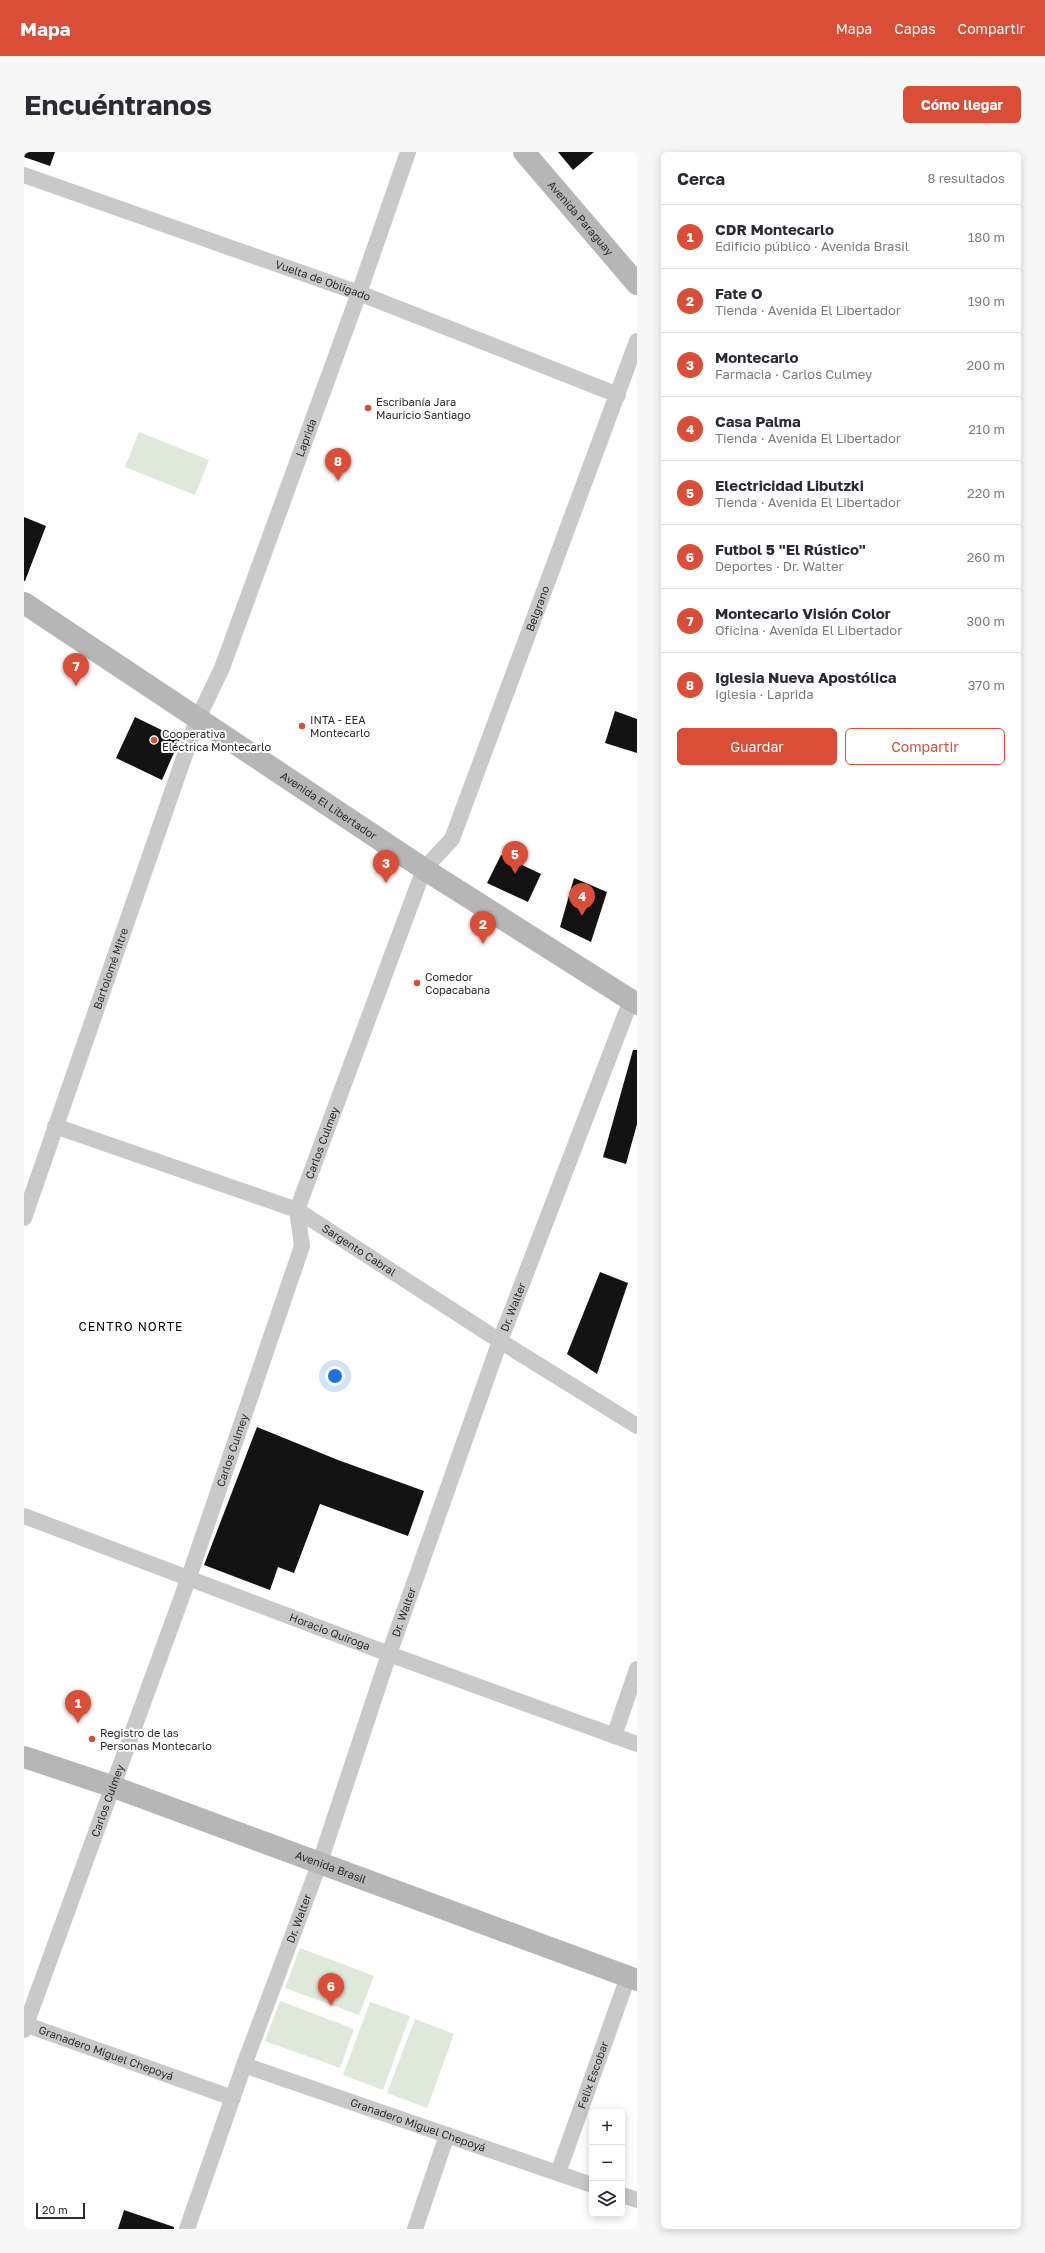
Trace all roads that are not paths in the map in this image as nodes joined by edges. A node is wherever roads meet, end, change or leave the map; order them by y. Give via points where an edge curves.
1 (408, 152) edge
2 (524, 152) edge
3 (24, 175) edge
4 (637, 284) edge
5 (359, 293) junction
6 (637, 341) edge
7 (618, 395) junction
8 (24, 603) edge
9 (197, 720) junction
10 (424, 869) junction
11 (634, 1002) edge
12 (56, 1126) junction
13 (297, 1210) junction
14 (24, 1218) edge
15 (500, 1341) junction
16 (637, 1426) edge
17 (24, 1516) edge
18 (188, 1577) junction
19 (389, 1654) junction
20 (637, 1669) edge
21 (614, 1736) junction
22 (637, 1744) edge
23 (24, 1758) edge
24 (111, 1786) junction
25 (320, 1862) junction
26 (632, 1978) edge
27 (25, 2027) edge
28 (244, 2065) junction
29 (233, 2098) junction
30 (448, 2135) junction
31 (558, 2173) junction
32 (589, 2184) edge
33 (625, 2196) edge
34 (637, 2200) edge
35 (187, 2229) edge
36 (415, 2229) edge

1 - 5 street, Laprida
2 - 4 main road, Avenida Paraguay
3 - 5 street, Vuelta de Obligado
5 - 7 street, Vuelta de Obligado
5 - 9 street, Laprida via 222,668
6 - 7 street, Belgrano
7 - 10 street, Belgrano via 452,839
8 - 9 main road, Avenida El Libertador
9 - 10 main road, Avenida El Libertador
9 - 12 street, Bartolomé Mitre
10 - 11 main road, Avenida El Libertador
10 - 13 street, Carlos Culmey
11 - 15 street, Dr. Walter
12 - 13 street, Sargento Cabral
12 - 14 street, Bartolomé Mitre
13 - 15 street, Sargento Cabral
13 - 18 street, Carlos Culmey via 302,1246
15 - 16 street, Sargento Cabral
15 - 19 street, Dr. Walter
17 - 18 street, Horacio Quiroga
18 - 19 street, Horacio Quiroga
18 - 24 street, Carlos Culmey
19 - 21 street, Horacio Quiroga
19 - 25 street, Dr. Walter
20 - 21 street
21 - 22 street, Horacio Quiroga
23 - 24 main road, Avenida Brasil
24 - 25 main road, Avenida Brasil
24 - 27 street, Carlos Culmey
25 - 26 main road, Avenida Brasil
25 - 28 street, Dr. Walter
26 - 31 street, Felix Escobar
27 - 29 street, Granadero Miguel Chepoyá
28 - 29 street, Dr. Walter
28 - 30 street, Granadero Miguel Chepoyá
29 - 35 street, Dr. Walter
30 - 31 street, Granadero Miguel Chepoyá
30 - 36 street
31 - 32 street, Granadero Miguel Chepoyá
33 - 34 street

